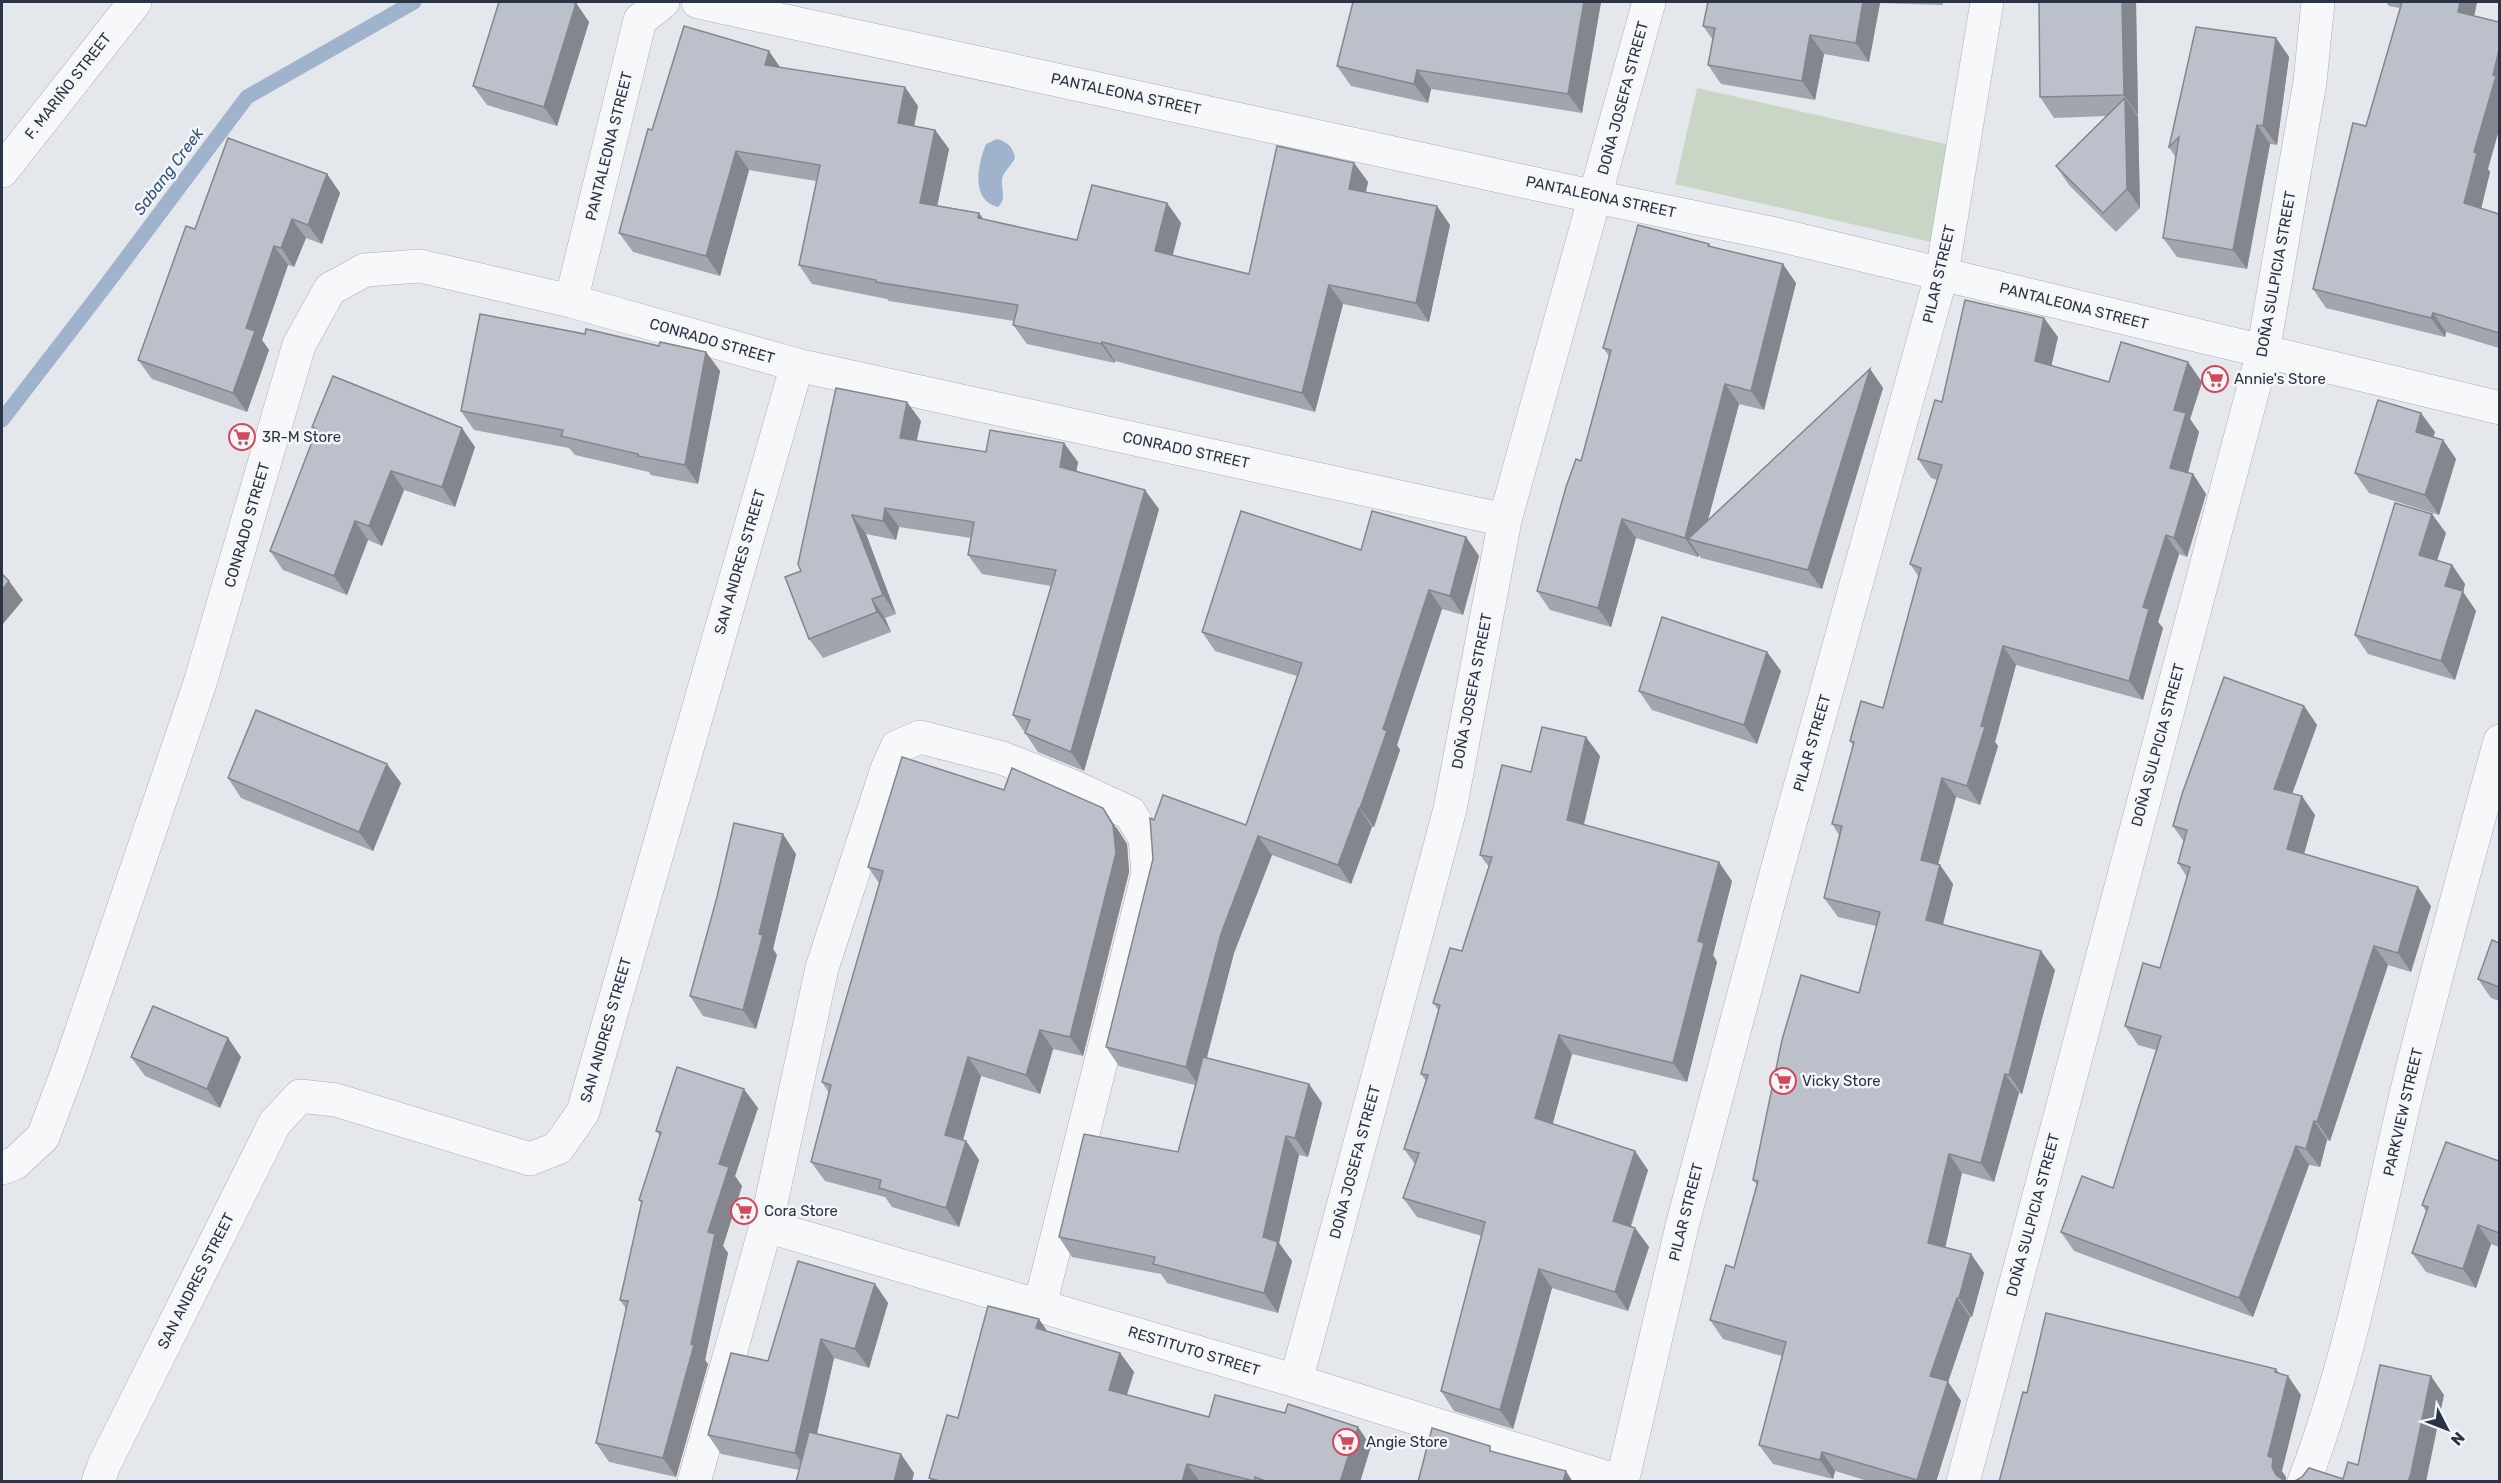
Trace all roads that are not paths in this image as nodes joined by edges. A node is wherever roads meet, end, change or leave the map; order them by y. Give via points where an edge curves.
1 (135, 2) edge
2 (663, 2) edge
3 (698, 2) edge
4 (1649, 2) edge
5 (1987, 2) edge
6 (2318, 2) edge
7 (2, 171) edge
8 (1596, 197) junction
9 (1942, 273) junction
10 (571, 301) junction
11 (2263, 352) junction
12 (797, 365) junction
13 (2499, 408) edge
14 (1505, 519) junction
15 (2499, 741) edge
16 (2, 1168) edge
17 (766, 1226) junction
18 (1040, 1305) junction
19 (1296, 1381) junction
20 (98, 1482) edge
21 (694, 1482) edge
22 (1622, 1482) edge
23 (1963, 1482) edge
24 (2304, 1482) edge

1 - 7 street, F. MARIÑO STREET
2 - 10 street, PANTALEONA STREET via 640,20
3 - 8 street, PANTALEONA STREET
4 - 8 street, DOÑA JOSEFA STREET
5 - 9 street, PILAR STREET
6 - 11 street, DOÑA SULPICIA STREET via 2310,82
8 - 9 street, PANTALEONA STREET
8 - 14 street, DOÑA JOSEFA STREET
9 - 11 street, PANTALEONA STREET
9 - 22 street, PILAR STREET via 1688,1204
10 - 12 street, CONRADO STREET
10 - 16 street, CONRADO STREET via 420,266 365,270 330,289 299,345 201,682 43,1137 15,1163
11 - 13 street, PANTALEONA STREET
11 - 23 street, DOÑA SULPICIA STREET
12 - 14 street, CONRADO STREET
12 - 20 street, SAN ANDRES STREET via 583,1112 558,1148 530,1159 336,1100 300,1096 275,1123
14 - 19 street, DOÑA JOSEFA STREET via 1450,809
15 - 24 street, PARKVIEW STREET via 2412,1074 2357,1307 2322,1436
17 - 18 street, RESTITUTO STREET
17 - 18 street via 822,968 897,747 920,738 1002,758 1130,813 1145,838 1148,874
17 - 21 street
18 - 19 street, RESTITUTO STREET
19 - 22 street, RESTITUTO STREET

